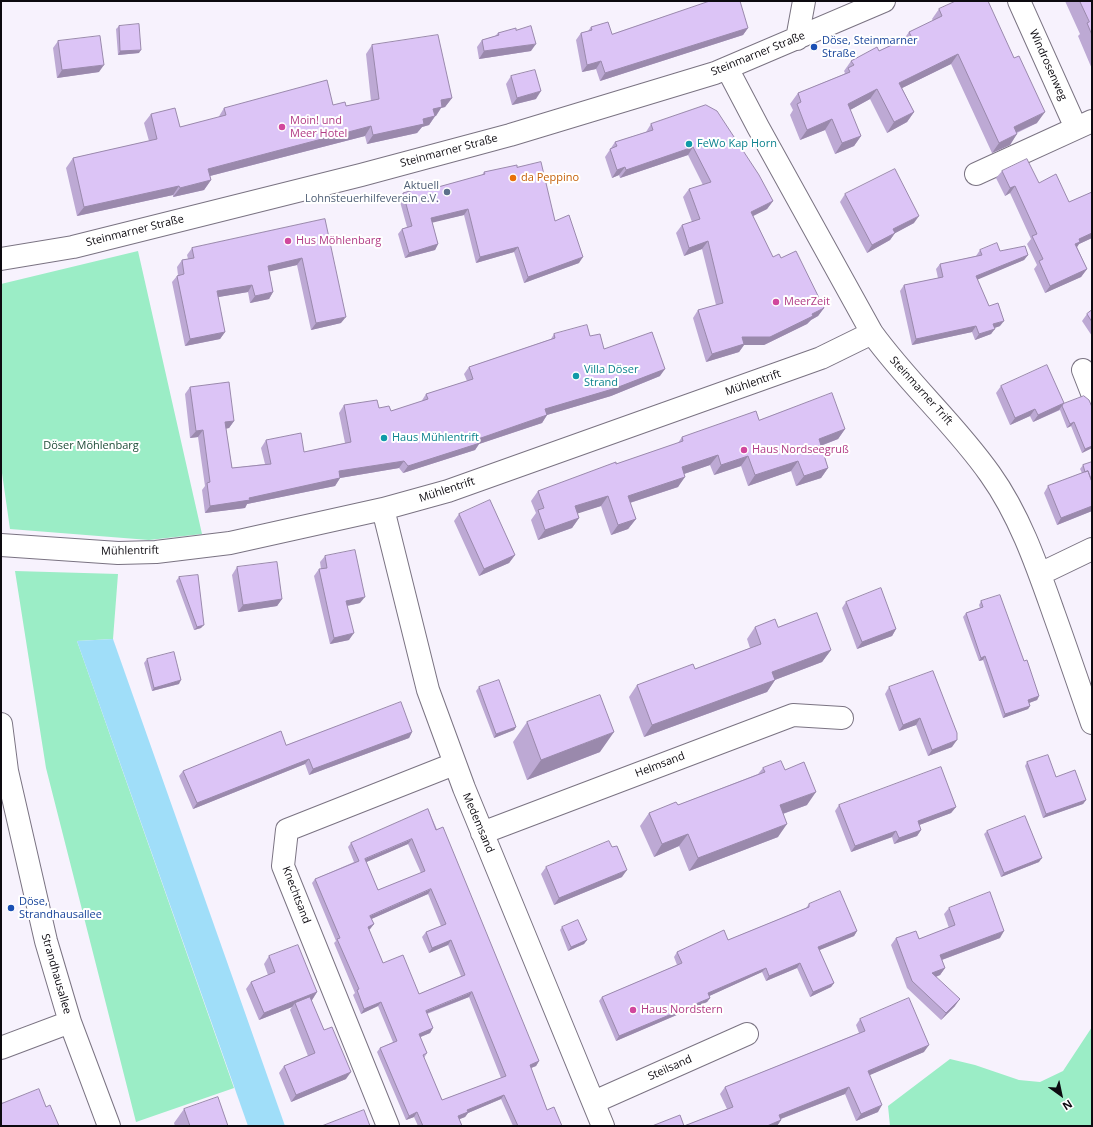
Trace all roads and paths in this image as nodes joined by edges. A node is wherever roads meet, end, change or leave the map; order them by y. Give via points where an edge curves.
1 (804, 1) edge
2 (884, 1) edge
3 (1019, 1) edge
4 (798, 39) junction
5 (727, 68) junction
6 (1084, 124) edge
7 (976, 174) dead end
8 (1, 259) edge
9 (872, 333) junction
10 (1083, 370) dead end
11 (1092, 393) edge
12 (383, 509) junction
13 (1, 545) edge
14 (1092, 549) edge
15 (1040, 574) junction
16 (842, 718) dead end
17 (1092, 723) edge
18 (1, 724) edge
19 (454, 764) junction
20 (482, 833) junction
21 (70, 1022) junction
22 (747, 1034) dead end
23 (1, 1048) edge
24 (594, 1102) junction
25 (109, 1126) edge
26 (388, 1126) edge
27 (603, 1126) edge

1 - 4 street
2 - 4 street, Steinmarner Straße
3 - 6 street, Windrosenweg
4 - 5 street, Steinmarner Straße
5 - 8 street, Steinmarner Straße via 510,135 361,175 73,247
5 - 9 street, Steinmarner Trift
6 - 7 street, Windrosenweg
9 - 12 street, Mühlentrift via 821,358 448,491
9 - 15 street, Steinmarner Trift via 888,356 960,434 991,476 1017,520
10 - 11 street
12 - 13 street, Mühlentrift via 230,543 156,552 118,553
12 - 19 street, Medemsand via 428,690
14 - 15 street
15 - 17 street, Steinmarner Trift
16 - 20 street, Helmsand via 793,715
18 - 21 street, Strandhausallee via 7,771 46,941
19 - 20 street, Medemsand
19 - 26 street, Knechtsand via 286,830 283,866
20 - 24 street, Medemsand
21 - 23 street
21 - 25 street, Strandhausallee
22 - 24 street, Steilsand
24 - 27 street, Medemsand

